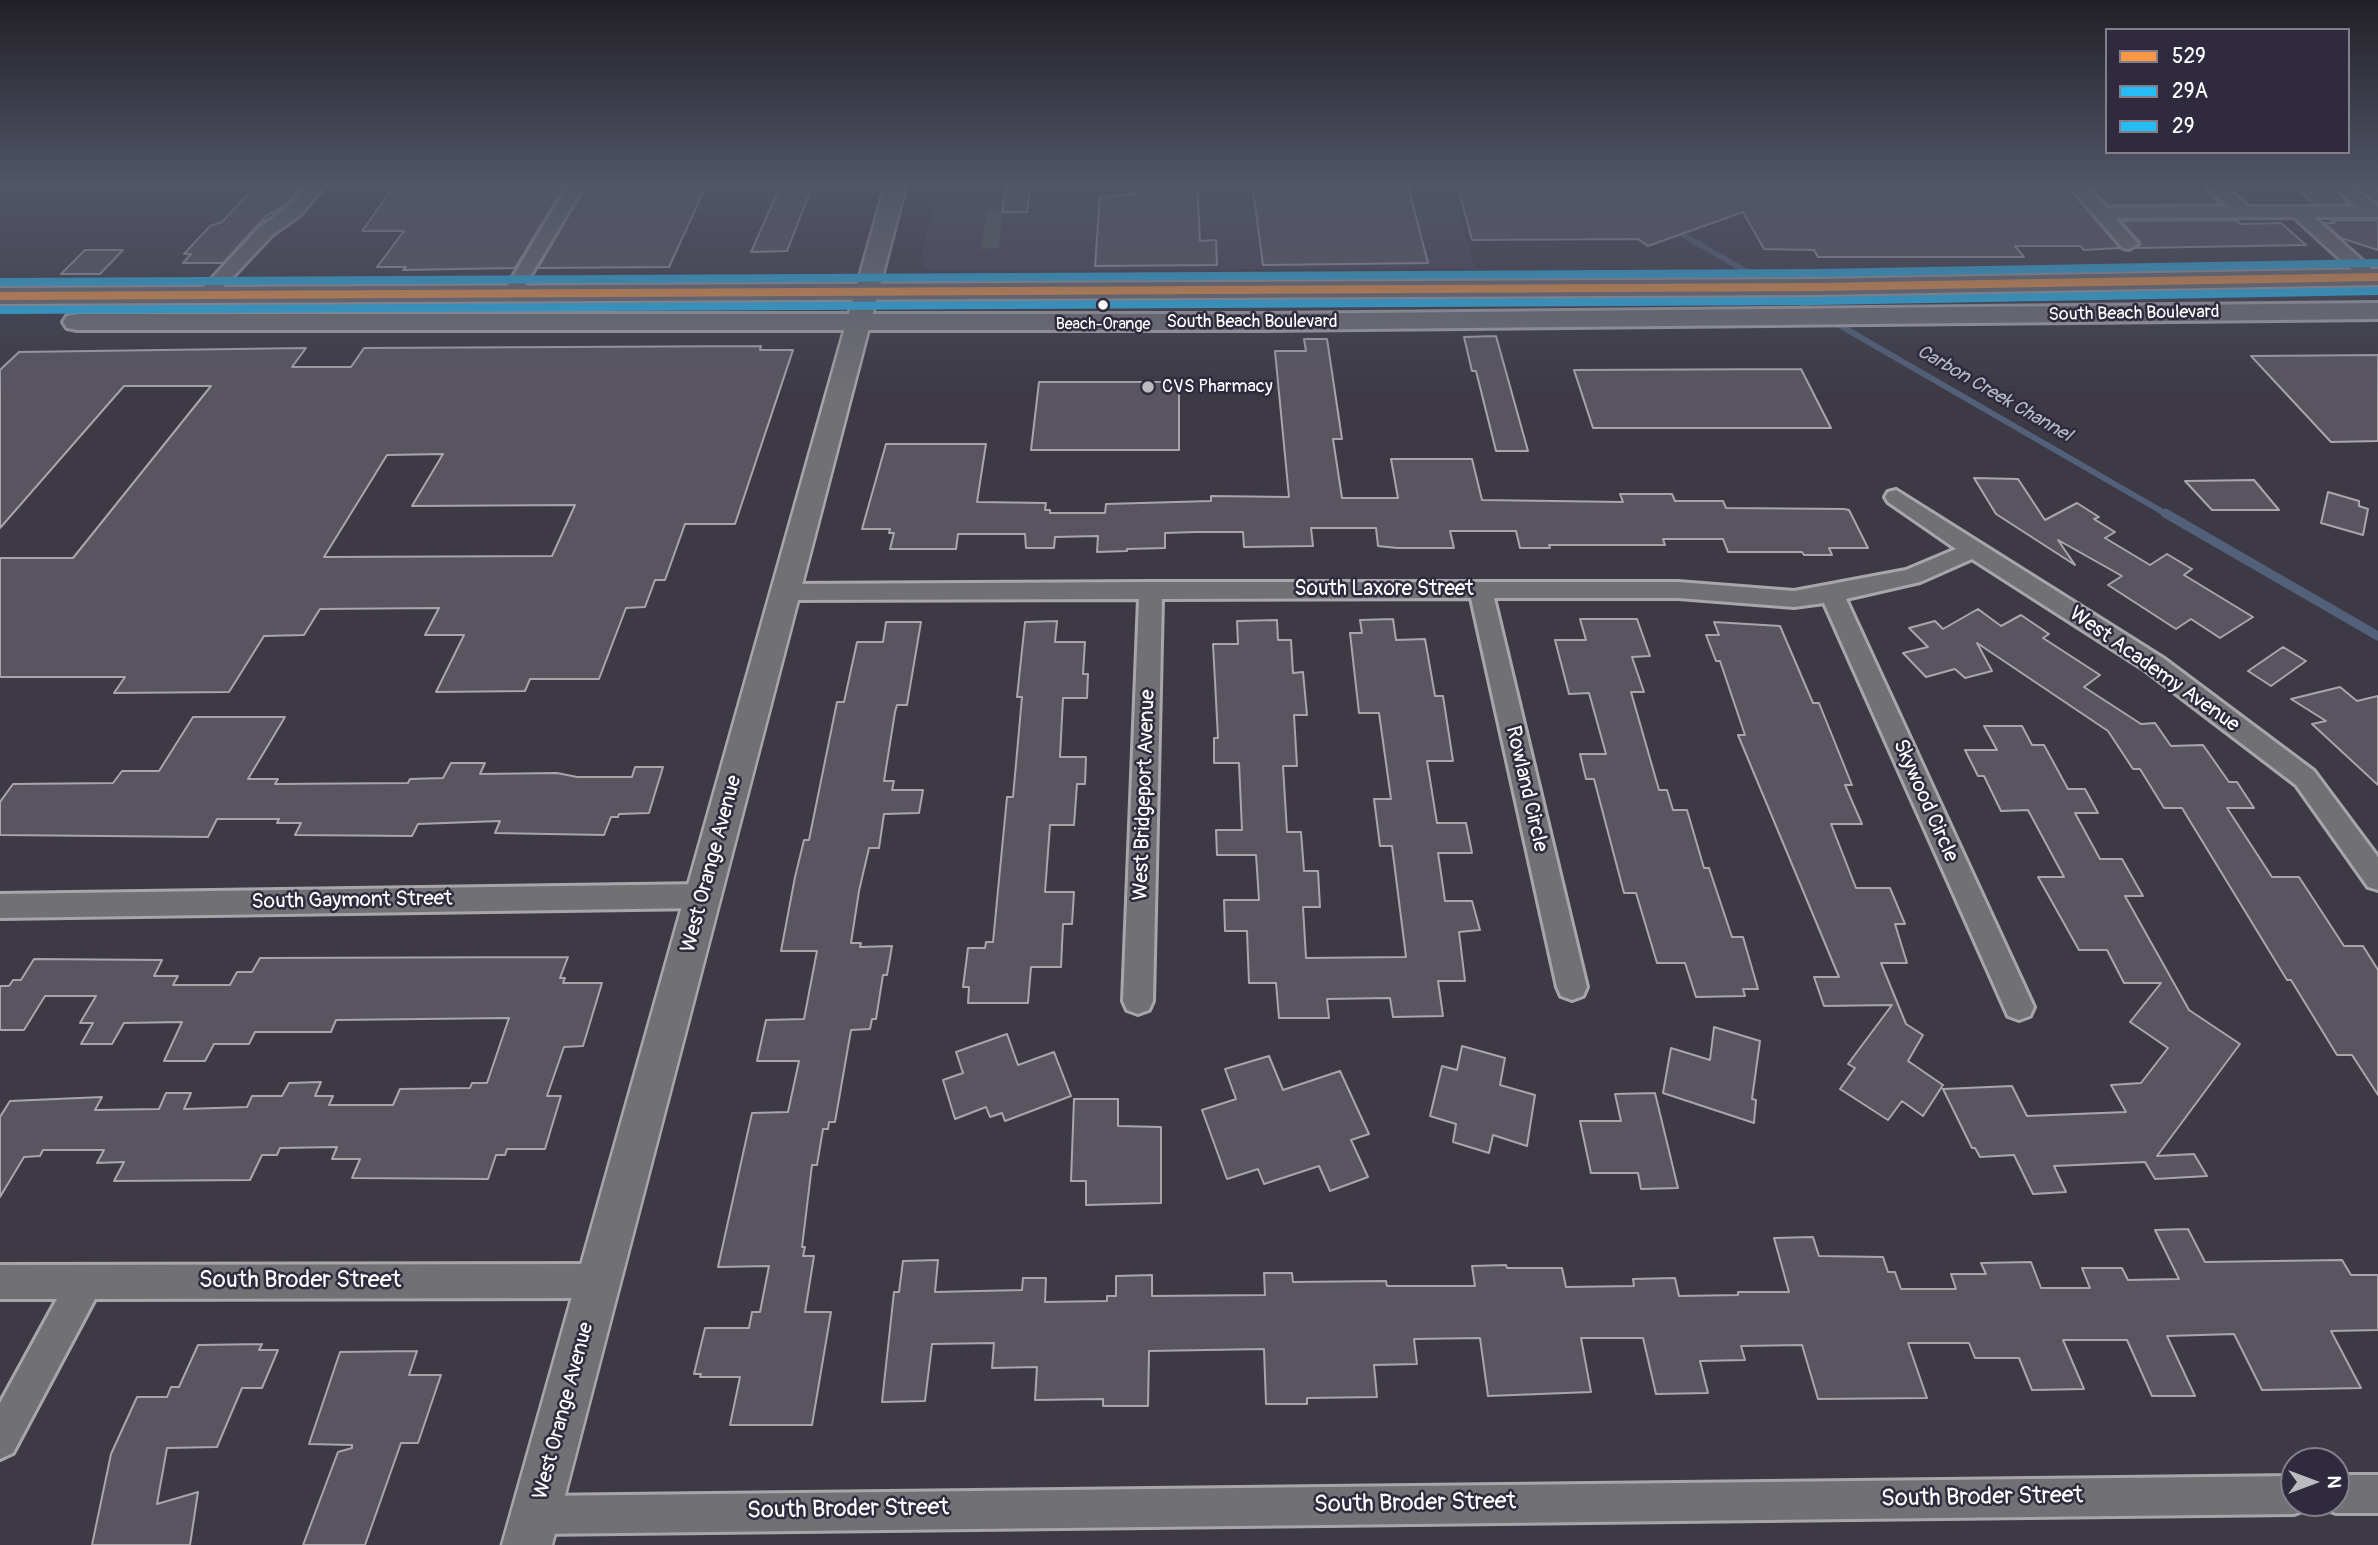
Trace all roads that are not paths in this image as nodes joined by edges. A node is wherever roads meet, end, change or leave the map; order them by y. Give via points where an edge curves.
1 (244, 254) edge
2 (535, 254) edge
3 (878, 254) edge
4 (2347, 254) edge
5 (2374, 277) edge
6 (868, 292) junction
7 (512, 293) junction
8 (207, 294) junction
9 (0, 296) edge
10 (2378, 311) edge
11 (0, 321) edge
12 (860, 321) junction
13 (1896, 497) dead end
14 (1973, 550) junction
15 (1151, 590) junction
16 (1481, 591) junction
17 (786, 592) junction
18 (1832, 594) junction
19 (2378, 878) edge
20 (704, 896) junction
21 (0, 906) edge
22 (1572, 987) dead end
23 (1138, 1001) dead end
24 (2019, 1007) dead end
25 (86, 1281) junction
26 (599, 1281) junction
27 (0, 1282) edge
28 (0, 1440) edge
29 (2350, 1494) edge
30 (2378, 1494) edge
31 (2280, 1495) edge
32 (531, 1530) edge

1 - 8 street
2 - 7 street
3 - 6 street, West Orange Avenue
4 - 5 street
5 - 6 main road, South Beach Boulevard via 1737,288
6 - 7 main road, South Beach Boulevard
6 - 12 street, West Orange Avenue
7 - 8 main road, South Beach Boulevard
8 - 9 main road, South Beach Boulevard
10 - 12 main road, South Beach Boulevard via 1263,322
11 - 12 main road, South Beach Boulevard
12 - 17 street, West Orange Avenue
13 - 14 street, West Academy Avenue
14 - 18 street, South Laxore Street via 1912,578
14 - 19 street, West Academy Avenue via 2154,664 2305,778
15 - 16 street, South Laxore Street
15 - 17 street, South Laxore Street
15 - 23 street, West Bridgeport Avenue
16 - 18 street, South Laxore Street via 1678,590 1794,599
16 - 22 street, Rowland Circle
17 - 20 street, West Orange Avenue
18 - 24 street, Skywood Circle
20 - 21 street, South Gaymont Street
20 - 26 street, West Orange Avenue
25 - 26 street, South Broder Street
25 - 27 street, South Broder Street
25 - 28 street
26 - 32 street, West Orange Avenue
29 - 30 street
31 - 32 street, South Broder Street

